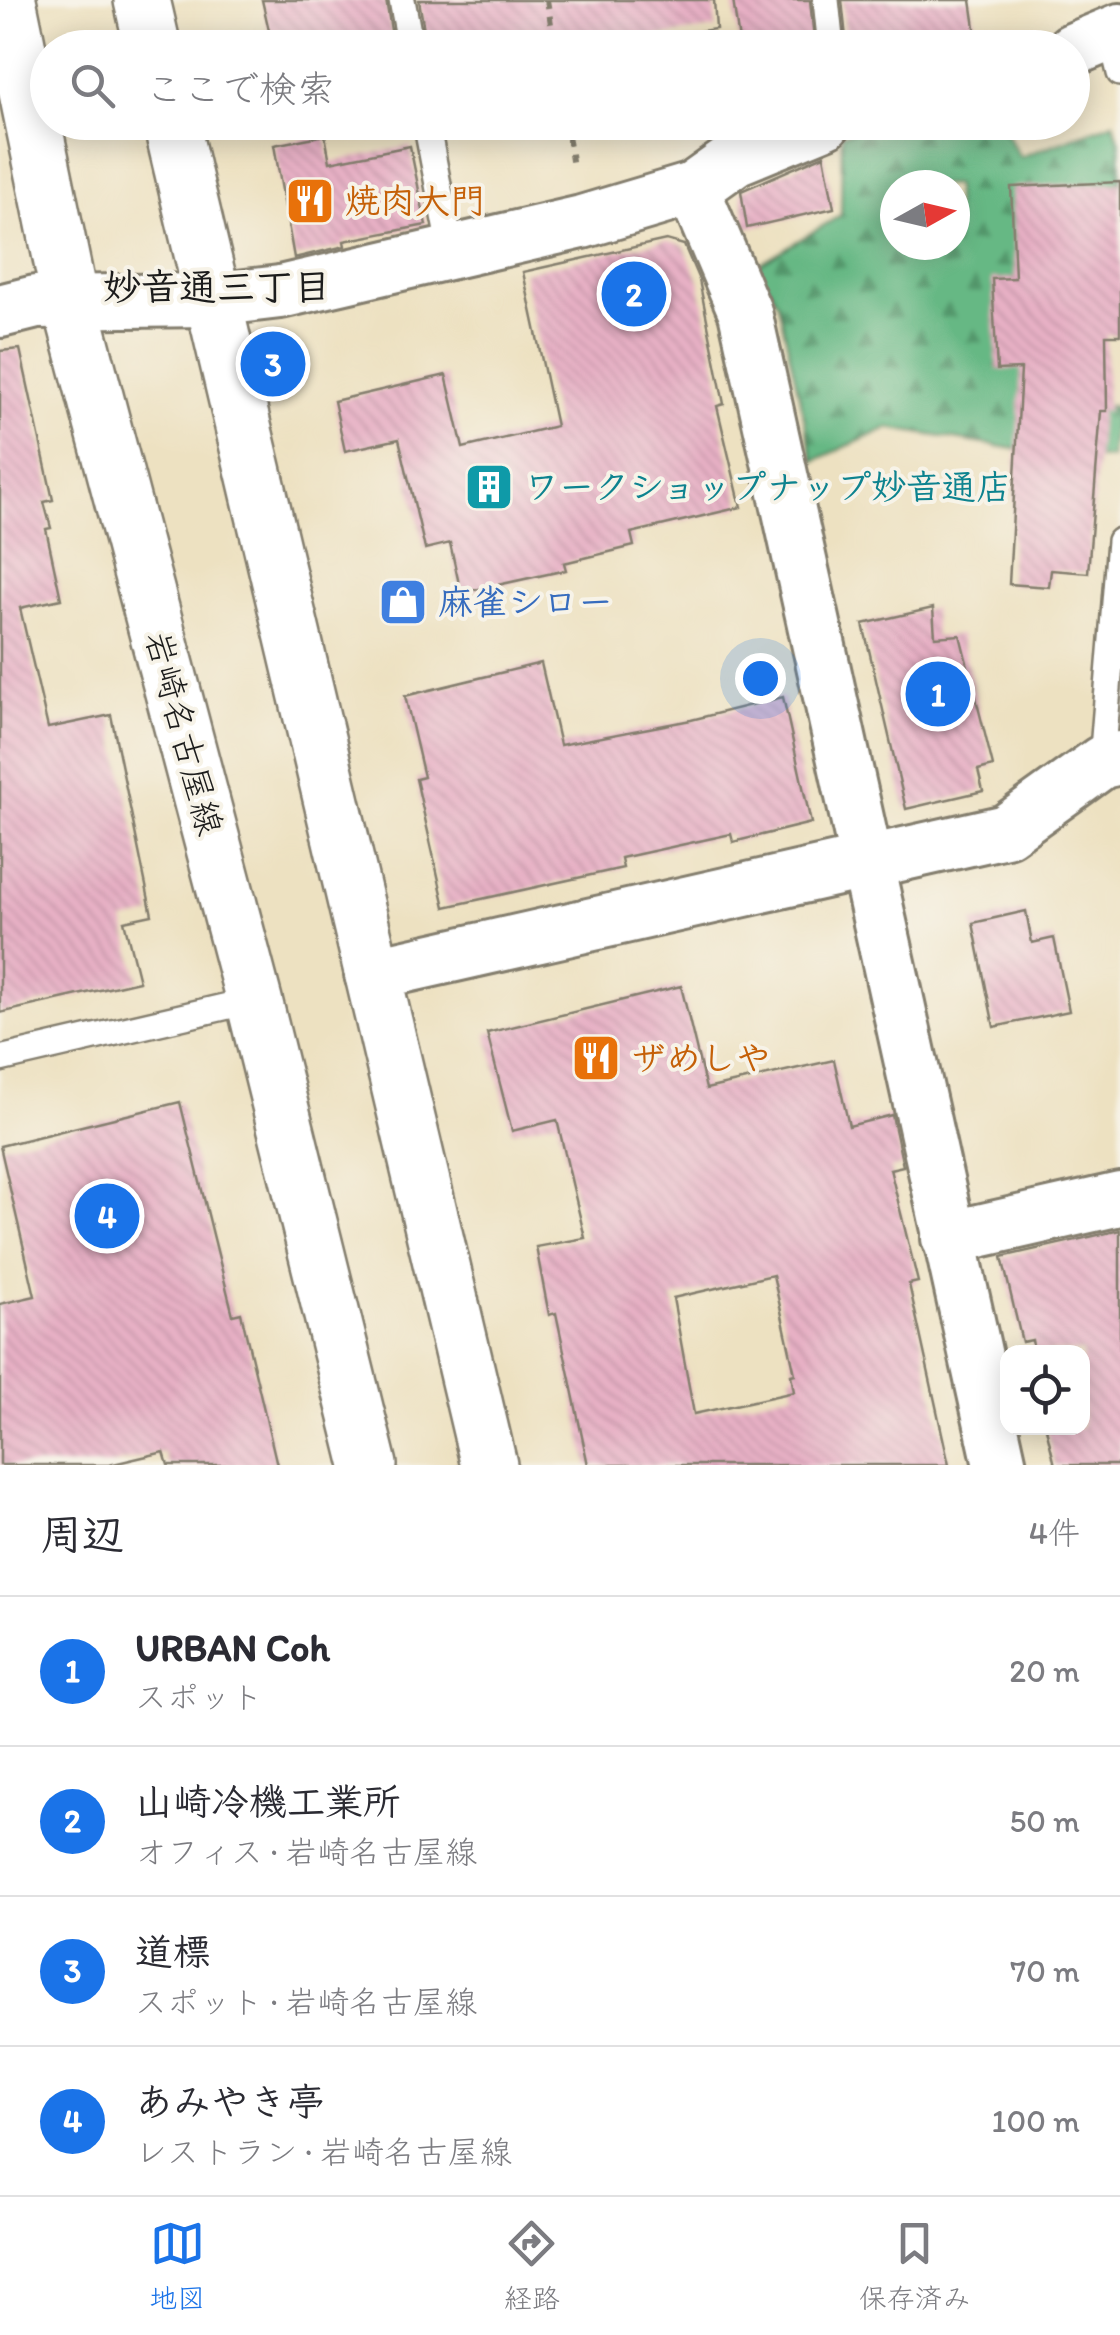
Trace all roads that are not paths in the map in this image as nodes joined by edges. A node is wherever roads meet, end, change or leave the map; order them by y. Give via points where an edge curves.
1 (8, 0) edge
2 (142, 0) edge
3 (402, 0) edge
4 (826, 0) edge
5 (149, 30) edge
6 (408, 30) edge
7 (829, 30) edge
8 (30, 107) edge
9 (37, 140) edge
10 (175, 140) edge
11 (429, 140) edge
12 (780, 140) edge
13 (693, 189) junction
14 (451, 252) junction
15 (213, 300) junction
16 (70, 301) junction
17 (0, 311) edge
18 (1120, 541) edge
19 (1111, 760) edge
20 (865, 862) junction
21 (371, 974) junction
22 (254, 1000) junction
23 (0, 1059) edge
24 (1120, 1199) edge
25 (948, 1238) junction
26 (368, 1465) edge
27 (489, 1465) edge
28 (1000, 1465) edge

1 - 8 main road, 岩崎名古屋線
2 - 5 main road
3 - 6 lane
4 - 7 lane
9 - 16 main road, 岩崎名古屋線
10 - 15 main road
11 - 14 lane
12 - 13 street via 735,158
13 - 14 street
13 - 20 street via 745,312
14 - 15 street via 280,292
15 - 16 street
15 - 21 main road
16 - 17 street
16 - 22 main road, 岩崎名古屋線
18 - 19 lane
19 - 20 street via 1006,831
20 - 21 street
20 - 25 street
21 - 27 main road
22 - 23 lane
22 - 26 main road, 岩崎名古屋線
24 - 25 street
25 - 28 street

